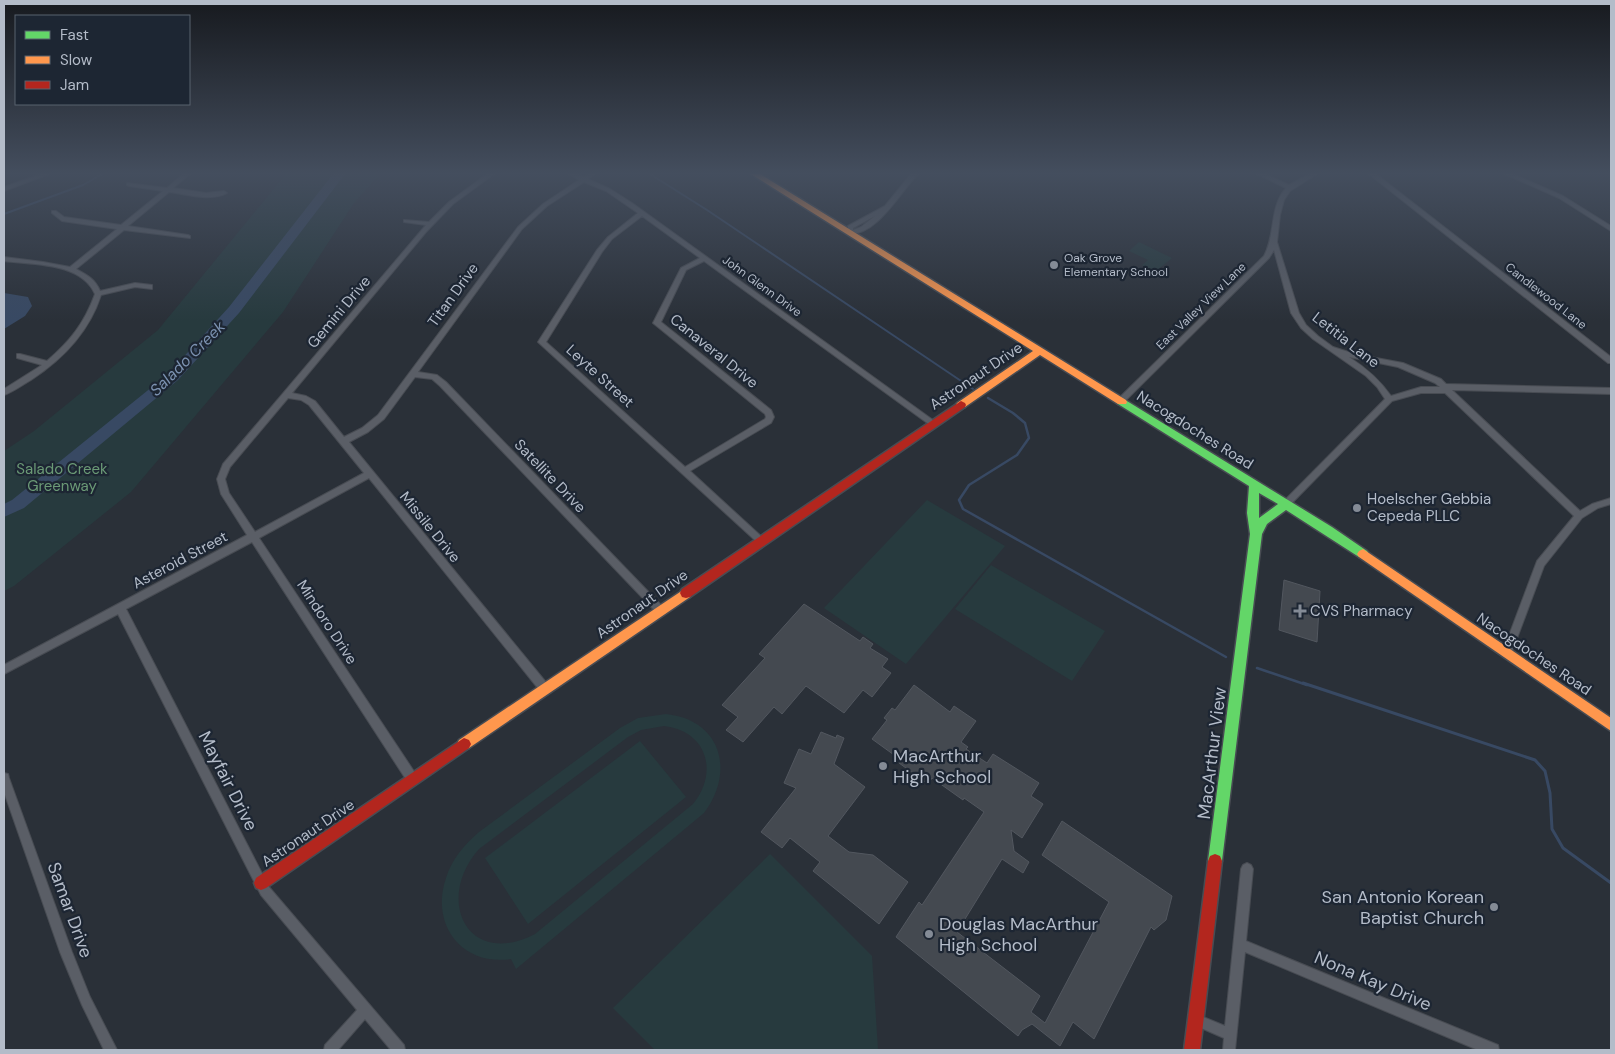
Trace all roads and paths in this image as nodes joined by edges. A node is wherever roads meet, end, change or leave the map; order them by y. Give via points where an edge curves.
1 (93, 223) edge
2 (127, 223) edge
3 (423, 223) edge
4 (525, 223) edge
5 (629, 223) edge
6 (656, 223) edge
7 (834, 223) edge
8 (870, 223) edge
9 (1277, 223) edge
10 (1435, 223) edge
11 (430, 224) joint
12 (122, 227) junction
13 (850, 233) junction
14 (188, 237) dead end
15 (1275, 243) junction
16 (704, 258) junction
17 (4, 259) edge
18 (71, 270) junction
19 (150, 287) dead end
20 (98, 294) junction
21 (1334, 349) junction
22 (1040, 351) junction
23 (20, 356) dead end
24 (1611, 362) edge
25 (48, 364) junction
26 (412, 374) junction
27 (1443, 386) junction
28 (1611, 391) edge
29 (4, 392) edge
30 (286, 395) junction
31 (1389, 399) junction
32 (1120, 401) junction
33 (934, 423) junction
34 (344, 441) junction
35 (684, 471) junction
36 (370, 474) junction
37 (221, 479) joint
38 (1254, 484) junction
39 (1611, 501) edge
40 (1286, 504) junction
41 (1579, 516) junction
42 (1256, 534) junction
43 (252, 537) junction
44 (760, 540) junction
45 (120, 608) junction
46 (660, 610) junction
47 (1507, 654) junction
48 (4, 670) edge
49 (545, 689) junction
50 (1611, 725) edge
51 (4, 778) edge
52 (413, 780) junction
53 (1247, 869) dead end
54 (261, 883) junction
55 (1239, 944) junction
56 (365, 1010) junction
57 (1196, 1020) junction
58 (1230, 1034) junction
59 (111, 1050) edge
60 (330, 1050) edge
61 (399, 1050) edge
62 (1192, 1050) edge
63 (1228, 1050) edge
64 (1493, 1050) edge

1 - 12 street
2 - 12 street
3 - 11 street
4 - 26 street, Titan Drive
5 - 35 street, Leyte Street via 599,251 542,342
6 - 16 street, John Glenn Drive
7 - 13 street, Nacogdoches Road
8 - 13 street via 858,232
9 - 15 street, East Valley View Lane
10 - 24 street, Candlewood Lane
11 - 30 street, Gemini Drive
12 - 14 street
12 - 18 street
13 - 22 street, Nacogdoches Road
15 - 21 street, Letitia Lane via 1298,318 1310,333
15 - 32 street, East Valley View Lane via 1262,262
16 - 33 street, John Glenn Drive
16 - 35 street, Canaveral Drive via 683,269 657,323 770,416 768,421
17 - 18 street
18 - 20 street via 92,281
19 - 20 street via 135,286
20 - 25 street via 92,314 80,331
21 - 27 street via 1400,365
21 - 31 street, Letitia Lane via 1374,378
22 - 32 street, Nacogdoches Road
22 - 33 street, Astronaut Drive
23 - 25 street
25 - 29 street
26 - 34 street, Titan Drive via 377,421
26 - 46 street, Satellite Drive via 434,377 443,384
27 - 28 street
27 - 31 street
27 - 41 street
30 - 34 street, Missile Drive via 312,403
30 - 37 street, Gemini Drive via 226,466
31 - 40 street
32 - 38 street, Nacogdoches Road
33 - 44 street, Astronaut Drive
34 - 36 street, Missile Drive
35 - 44 street, Leyte Street
36 - 43 street, Asteroid Street
36 - 49 street, Missile Drive
37 - 43 street, Mindoro Drive via 225,494
38 - 40 street, Nacogdoches Road
38 - 42 street, MacArthur View via 1252,513
39 - 41 street
40 - 42 street via 1263,521
40 - 47 street, Nacogdoches Road
41 - 47 street via 1540,564
42 - 57 street, MacArthur View
43 - 45 street, Asteroid Street
43 - 52 street, Mindoro Drive
44 - 46 street, Astronaut Drive
45 - 48 street, Asteroid Street
45 - 54 street, Mayfair Drive
46 - 49 street, Astronaut Drive
47 - 50 street, Nacogdoches Road
49 - 52 street, Astronaut Drive
51 - 59 street, Samar Drive via 66,952
52 - 54 street, Astronaut Drive
53 - 55 street
54 - 56 street, Mayfair Drive via 275,906
55 - 58 street
55 - 64 street, Nona Kay Drive
56 - 60 street
56 - 61 street, Mayfair Drive
57 - 58 street
57 - 62 street, MacArthur View
58 - 63 street

